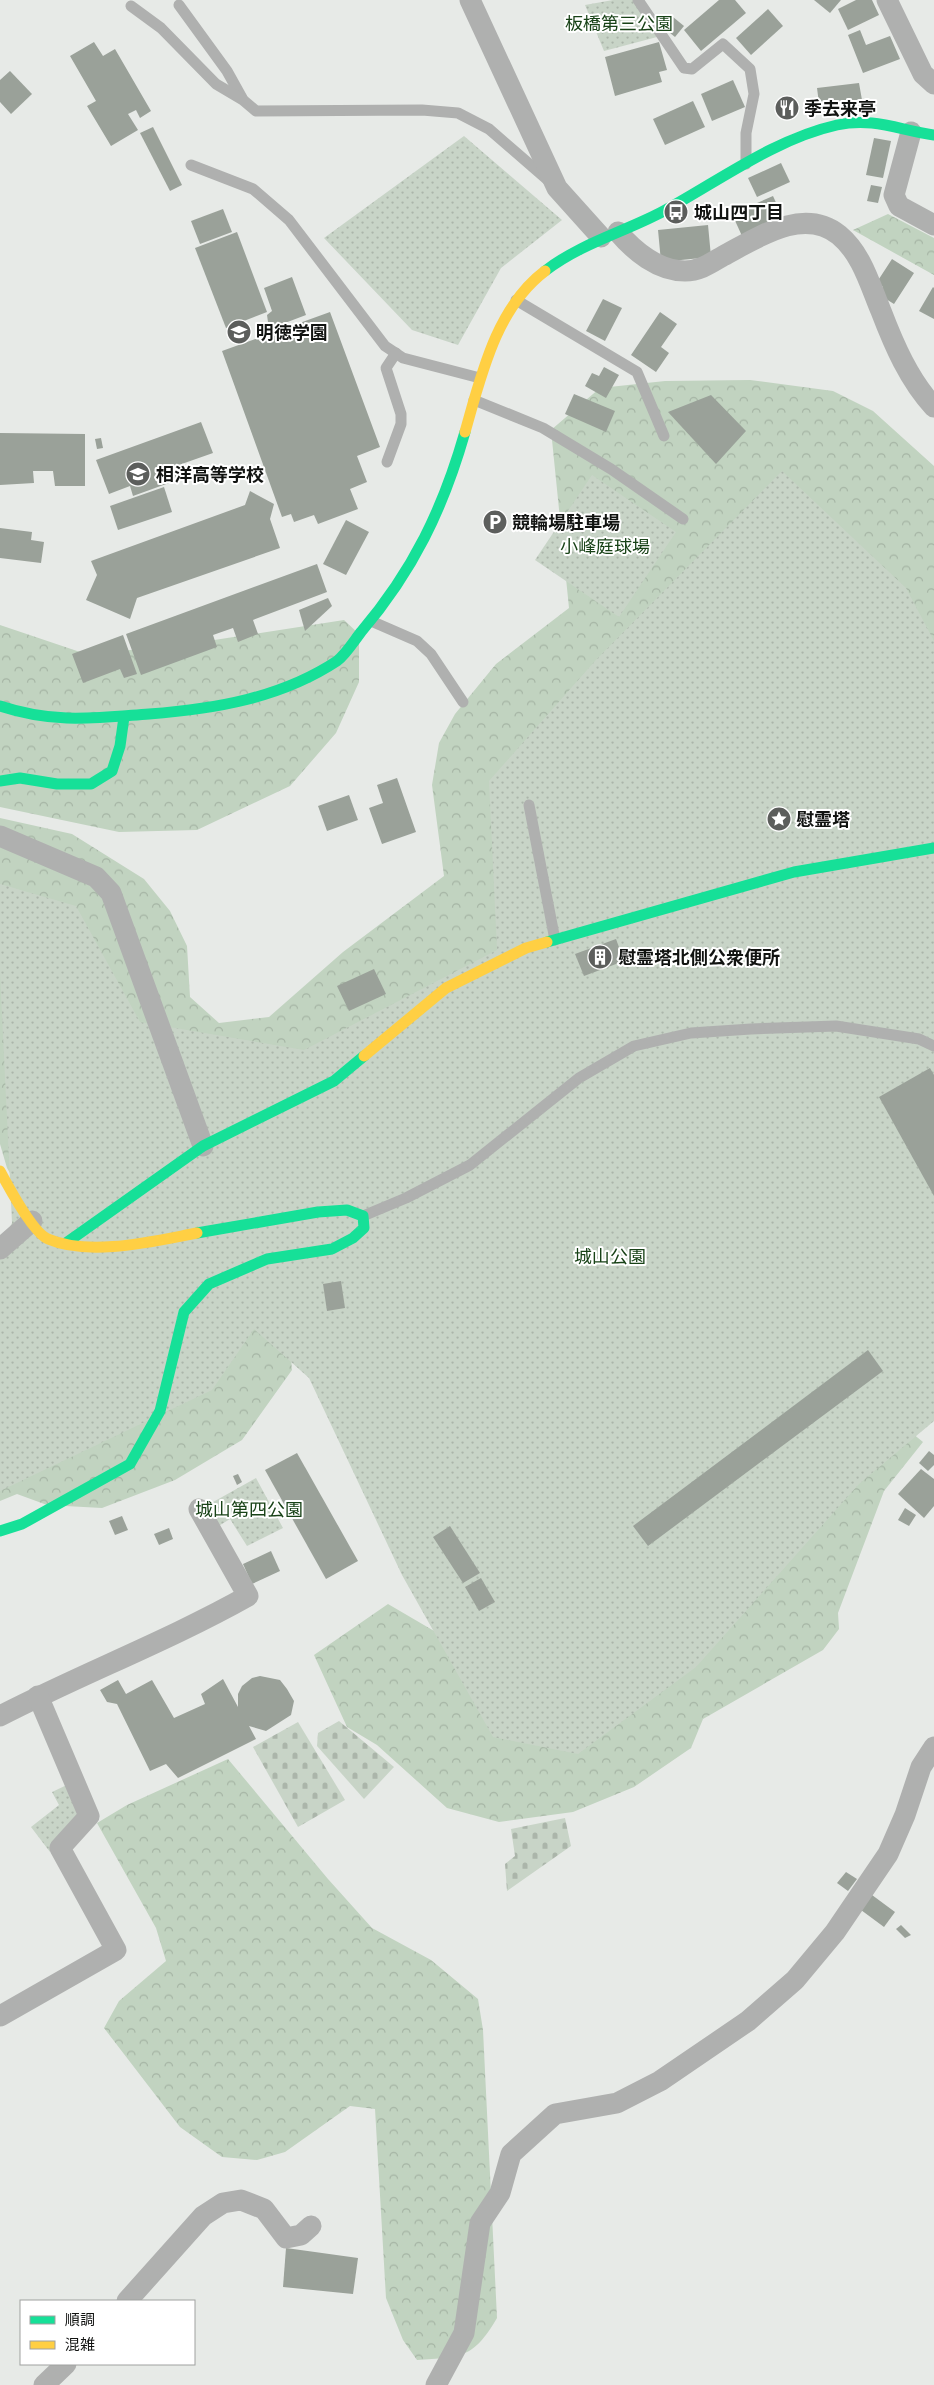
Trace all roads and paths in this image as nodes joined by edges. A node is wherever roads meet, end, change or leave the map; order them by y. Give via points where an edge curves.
1 (470, 0) edge
2 (638, 0) edge
3 (887, 0) edge
4 (179, 5) dead end
5 (131, 6) dead end
6 (934, 84) edge
7 (243, 100) junction
8 (912, 132) junction
9 (934, 135) edge
10 (191, 164) dead end
11 (746, 165) junction
12 (558, 188) junction
13 (934, 225) edge
14 (609, 235) junction
15 (516, 300) junction
16 (396, 353) junction
17 (480, 378) junction
18 (474, 400) junction
19 (934, 407) edge
20 (664, 436) dead end
21 (387, 462) dead end
22 (683, 519) dead end
23 (371, 620) junction
24 (463, 702) dead end
25 (0, 706) edge
26 (124, 717) junction
27 (0, 781) edge
28 (529, 805) dead end
29 (0, 836) edge
30 (934, 848) edge
31 (555, 940) junction
32 (934, 1046) edge
33 (203, 1146) junction
34 (0, 1171) edge
35 (363, 1216) junction
36 (32, 1221) junction
37 (66, 1243) junction
38 (0, 1249) edge
39 (199, 1509) dead end
40 (0, 1530) edge
41 (38, 1696) junction
42 (0, 1716) edge
43 (934, 1747) edge
44 (0, 2016) edge
45 (311, 2226) dead end
46 (129, 2300) edge
47 (65, 2365) edge
48 (44, 2385) edge
49 (436, 2385) edge

1 - 12 street
2 - 11 lane via 684,68 692,69 723,44 750,69 754,94 746,133
3 - 6 street via 923,74
4 - 7 lane via 227,71
5 - 7 lane via 161,28 216,84
7 - 12 lane via 256,111 422,110 458,113 489,129
8 - 9 street
8 - 11 street via 875,122 838,125 797,137
8 - 13 street via 894,195 899,206
10 - 16 lane via 253,189 289,220 385,346
11 - 14 street
12 - 14 street
14 - 15 street via 557,261 532,281
14 - 19 street via 647,259 684,271 700,269 792,224 812,222 838,234 859,259 898,353
15 - 17 street via 506,315
15 - 20 lane via 637,372
16 - 17 lane via 403,358
16 - 21 lane via 386,368 401,414 401,424
17 - 18 street
18 - 22 lane via 543,428 611,469
18 - 23 street via 451,480 432,525 411,564
23 - 24 lane via 417,641 431,654
23 - 26 street via 338,660 278,692 197,710
25 - 26 street via 27,714 72,720
26 - 27 street via 112,771 91,784 57,784 20,778
28 - 31 lane
29 - 33 street via 96,878 111,893
30 - 31 street via 794,872
31 - 33 street via 526,948 446,988 334,1081
32 - 35 lane via 919,1039 836,1026 706,1032 662,1038 634,1046 579,1078 470,1165
33 - 37 street
34 - 36 street via 17,1204
35 - 37 street via 347,1210 318,1212 143,1243 91,1248
35 - 40 street via 364,1228 332,1249 268,1259 209,1284 184,1312 160,1410 130,1464 22,1524
36 - 37 street via 48,1239
36 - 38 street
39 - 41 street via 248,1596 213,1616
41 - 42 street
41 - 44 street via 89,1816 60,1848 116,1950
43 - 49 street via 921,1767 888,1854 835,1932 795,1980 748,2021 660,2080 617,2103 555,2114 511,2154 500,2194 480,2222 464,2333
45 - 46 street via 301,2235 286,2238 264,2209 241,2200 223,2203 203,2216
47 - 48 street

